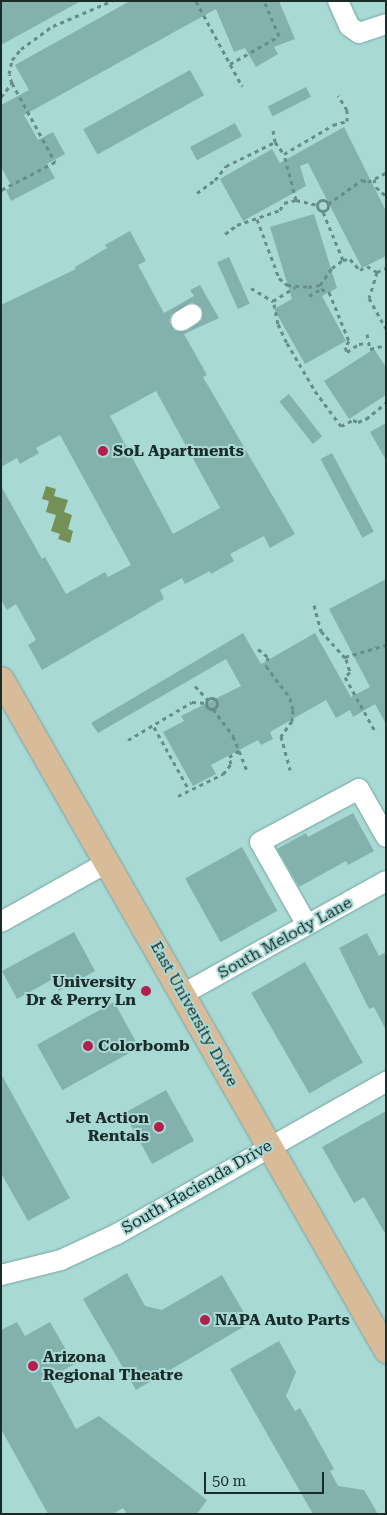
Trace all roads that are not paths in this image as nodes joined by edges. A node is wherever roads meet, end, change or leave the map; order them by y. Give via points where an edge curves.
1 (338, 1) edge
2 (386, 24) edge
3 (1, 679) edge
4 (386, 837) edge
5 (108, 862) junction
6 (386, 881) edge
7 (1, 922) edge
8 (307, 925) junction
9 (183, 994) junction
10 (386, 1082) edge
11 (269, 1146) junction
12 (1, 1275) edge
13 (385, 1348) edge

1 - 2 street via 349,26 359,33
3 - 5 main road, East University Drive
4 - 8 street via 360,788 260,842
5 - 7 street
5 - 9 main road, East University Drive
6 - 8 street, South Melody Lane
8 - 9 street, South Melody Lane
9 - 11 main road, East University Drive
10 - 11 street, South Hacienda Drive
11 - 12 street, South Hacienda Drive via 74,1255
11 - 13 main road, East University Drive

